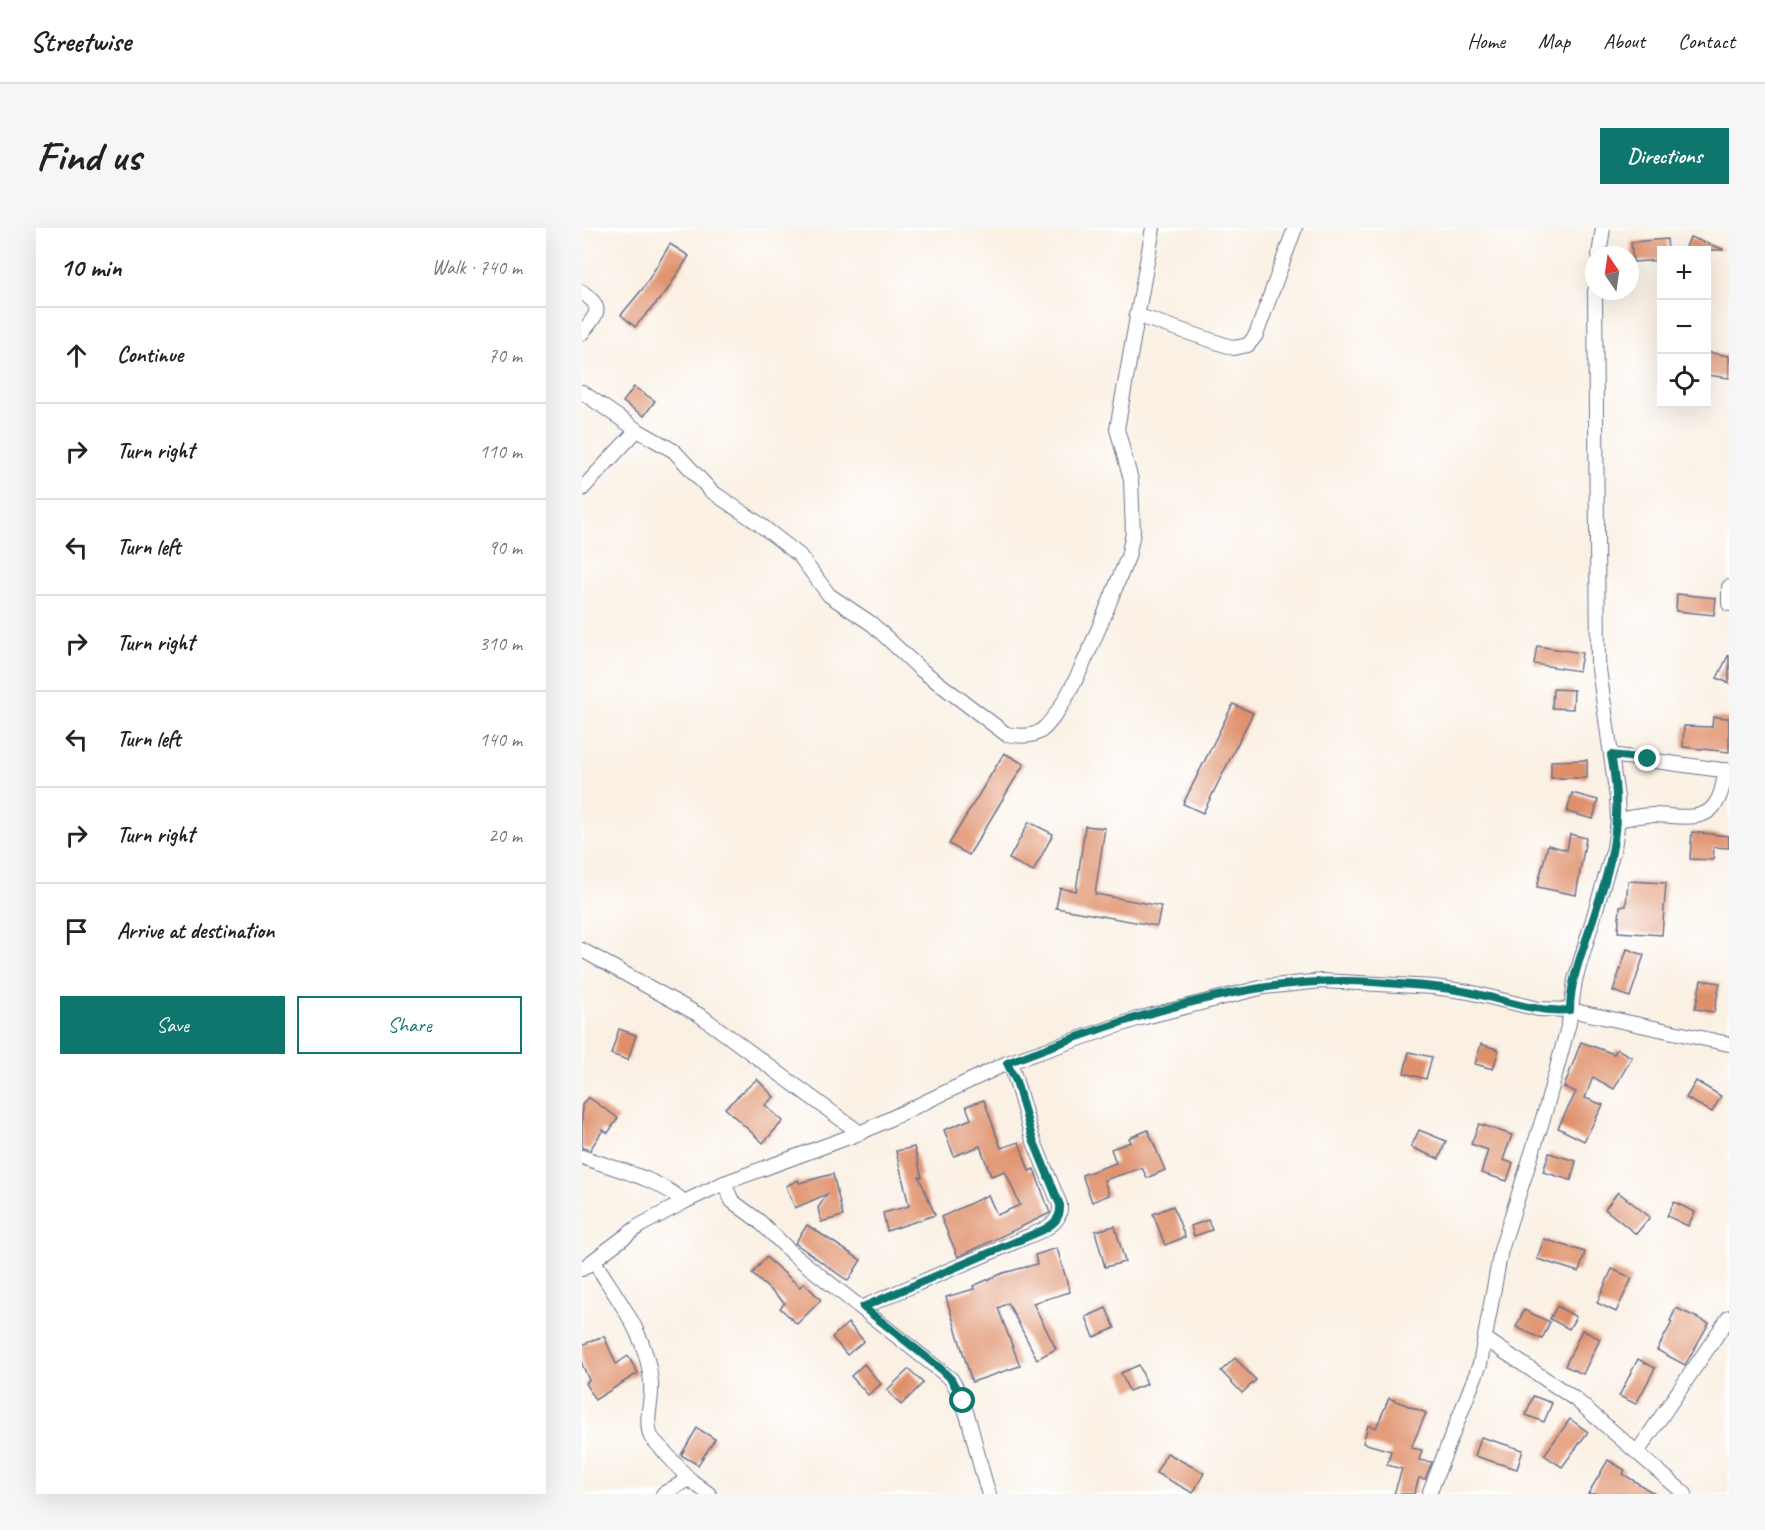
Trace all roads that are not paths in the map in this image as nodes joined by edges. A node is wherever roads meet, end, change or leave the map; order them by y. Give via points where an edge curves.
1 (1153, 228) edge
2 (1295, 228) edge
3 (1603, 228) edge
4 (1600, 246) edge
5 (582, 292) edge
6 (1595, 300) edge
7 (1136, 315) junction
8 (582, 333) edge
9 (582, 392) edge
10 (637, 430) junction
11 (582, 489) edge
12 (1729, 587) edge
13 (1729, 604) edge
14 (1611, 755) junction
15 (1727, 771) edge
16 (1618, 820) junction
17 (582, 950) edge
18 (1570, 1010) junction
19 (1729, 1044) edge
20 (1007, 1063) junction
21 (860, 1133) junction
22 (582, 1157) edge
23 (724, 1183) junction
24 (684, 1202) junction
25 (594, 1261) junction
26 (582, 1269) edge
27 (863, 1307) junction
28 (1729, 1317) edge
29 (1487, 1340) junction
30 (1638, 1451) junction
31 (688, 1479) junction
32 (663, 1494) edge
33 (709, 1494) edge
34 (989, 1494) edge
35 (1429, 1494) edge
36 (1684, 1494) edge

1 - 7 street
2 - 7 street via 1256,335 1248,345 1234,348
3 - 4 street
5 - 8 street via 597,307 596,315
6 - 14 street via 1596,620 1600,690
7 - 10 street via 1117,429 1131,480 1133,533 1128,557 1064,703 1041,732 1023,737 1006,734 920,669 872,624 829,595 799,555 711,491 674,451
9 - 10 street
10 - 11 street
12 - 13 street
14 - 15 street
14 - 16 street
15 - 16 street via 1721,794 1714,807 1704,814
16 - 18 street
17 - 21 street via 701,1016
18 - 19 street
18 - 20 street via 1538,1009 1469,992 1395,984 1294,982 1137,1018
18 - 29 street via 1545,1112 1501,1250
20 - 21 street
20 - 27 street via 1060,1205 1057,1220 1043,1230
21 - 23 street
22 - 24 street via 663,1188
23 - 24 street
23 - 27 street via 732,1201
24 - 25 street via 639,1226
25 - 26 street
25 - 31 street via 643,1339 652,1383 648,1429 651,1437
27 - 34 street via 941,1369 957,1389
28 - 30 street
29 - 30 street via 1575,1399
29 - 35 street
30 - 36 street
31 - 32 street
31 - 33 street

